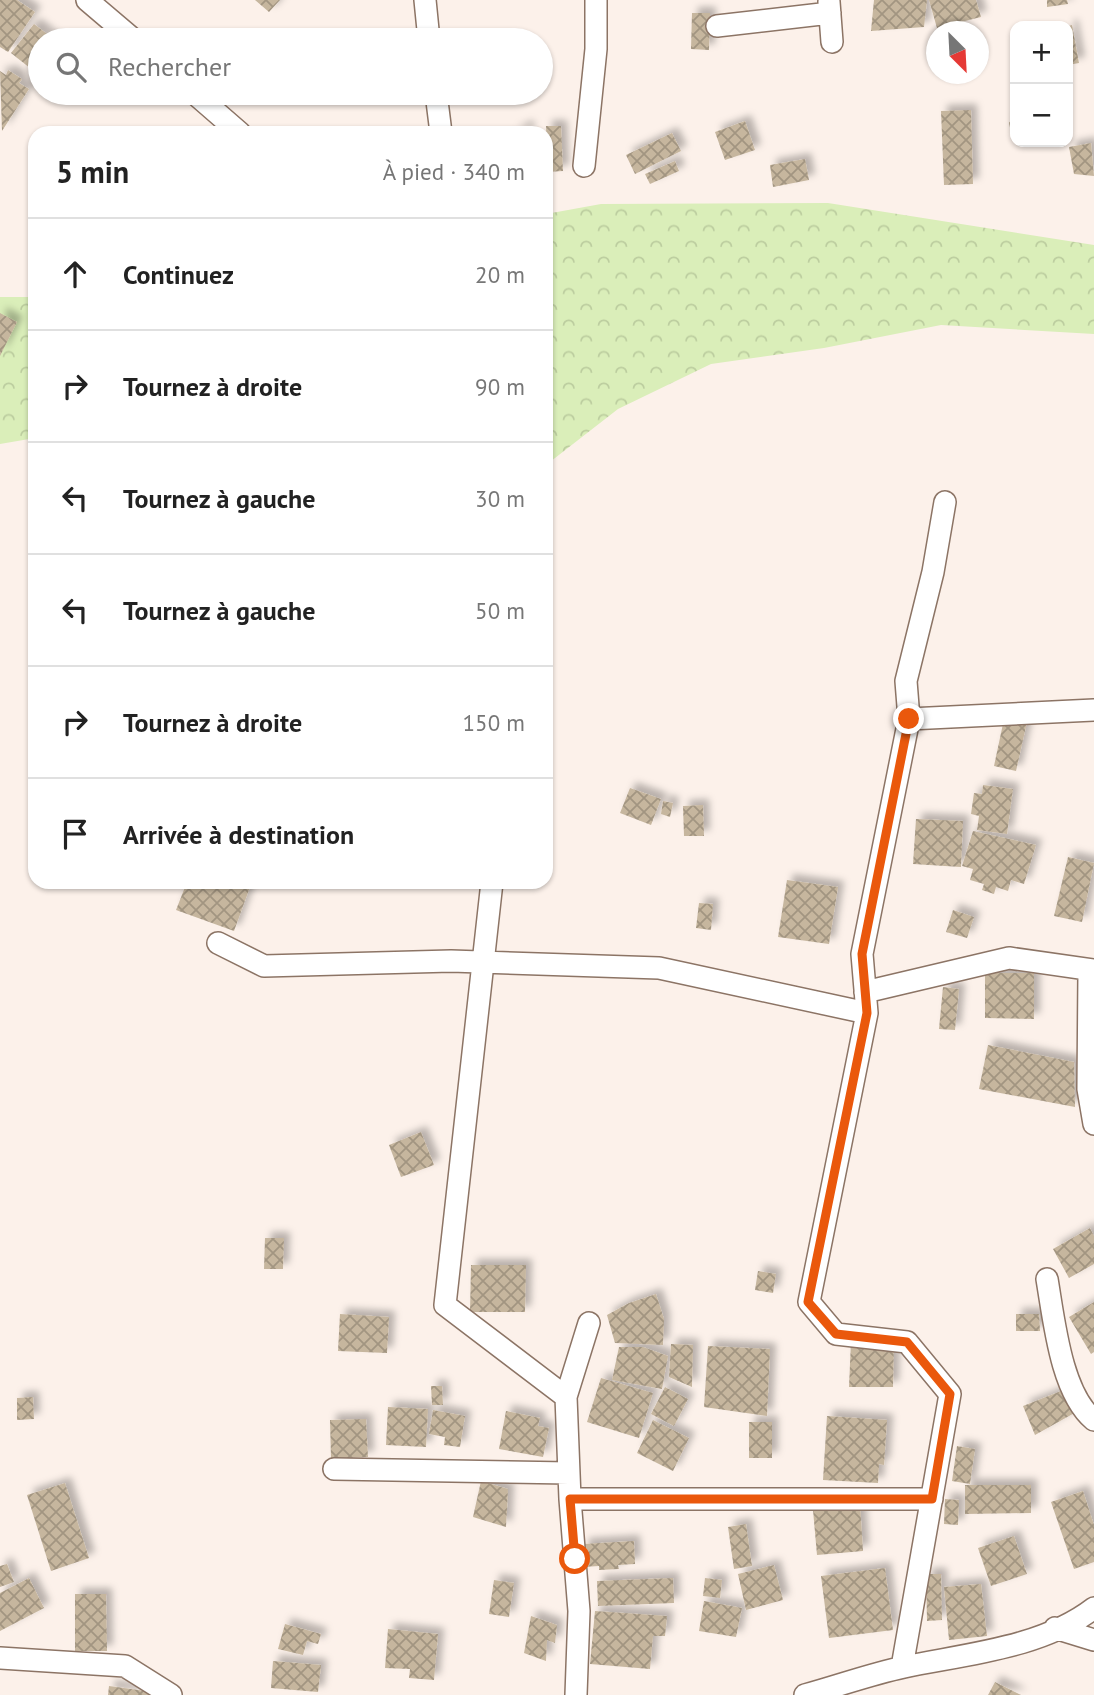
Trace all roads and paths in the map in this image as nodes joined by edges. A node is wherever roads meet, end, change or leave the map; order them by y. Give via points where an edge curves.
1 (88, 0) edge
2 (596, 0) edge
3 (421, 5) edge
4 (829, 7) edge
5 (717, 26) dead end
6 (120, 28) edge
7 (426, 28) edge
8 (832, 42) dead end
9 (208, 105) edge
10 (438, 105) edge
11 (232, 126) edge
12 (440, 126) edge
13 (584, 166) dead end
14 (945, 502) dead end
15 (1094, 710) edge
16 (909, 719) junction
17 (491, 889) edge
18 (218, 943) dead end
19 (482, 962) junction
20 (1092, 971) edge
21 (865, 992) junction
22 (867, 1013) junction
23 (1094, 1124) edge
24 (1047, 1279) dead end
25 (589, 1323) dead end
26 (566, 1397) junction
27 (1094, 1419) edge
28 (334, 1469) dead end
29 (569, 1473) junction
30 (570, 1499) junction
31 (932, 1499) junction
32 (1094, 1608) edge
33 (1055, 1628) junction
34 (1094, 1640) edge
35 (0, 1658) edge
36 (902, 1667) junction
37 (171, 1695) edge
38 (576, 1695) edge
39 (805, 1695) edge

1 - 6 street
2 - 13 street via 596,49
3 - 7 street
4 - 5 street
4 - 8 street
9 - 11 street
10 - 12 street
14 - 16 street via 906,681
15 - 16 street
16 - 21 street via 862,954
17 - 19 street
18 - 19 street via 264,966
19 - 22 street via 659,968
19 - 26 street via 445,1305
20 - 21 street via 1009,958
20 - 23 street via 1088,1089
21 - 22 street
22 - 31 street via 808,1302 836,1334 907,1342 950,1394
24 - 27 street via 1060,1355 1084,1411
25 - 26 street
26 - 29 street
28 - 29 street
29 - 30 street
30 - 31 street
30 - 38 street via 579,1611
31 - 36 street
32 - 33 street
33 - 34 street
33 - 36 street via 998,1650
35 - 37 street via 125,1667
36 - 39 street

